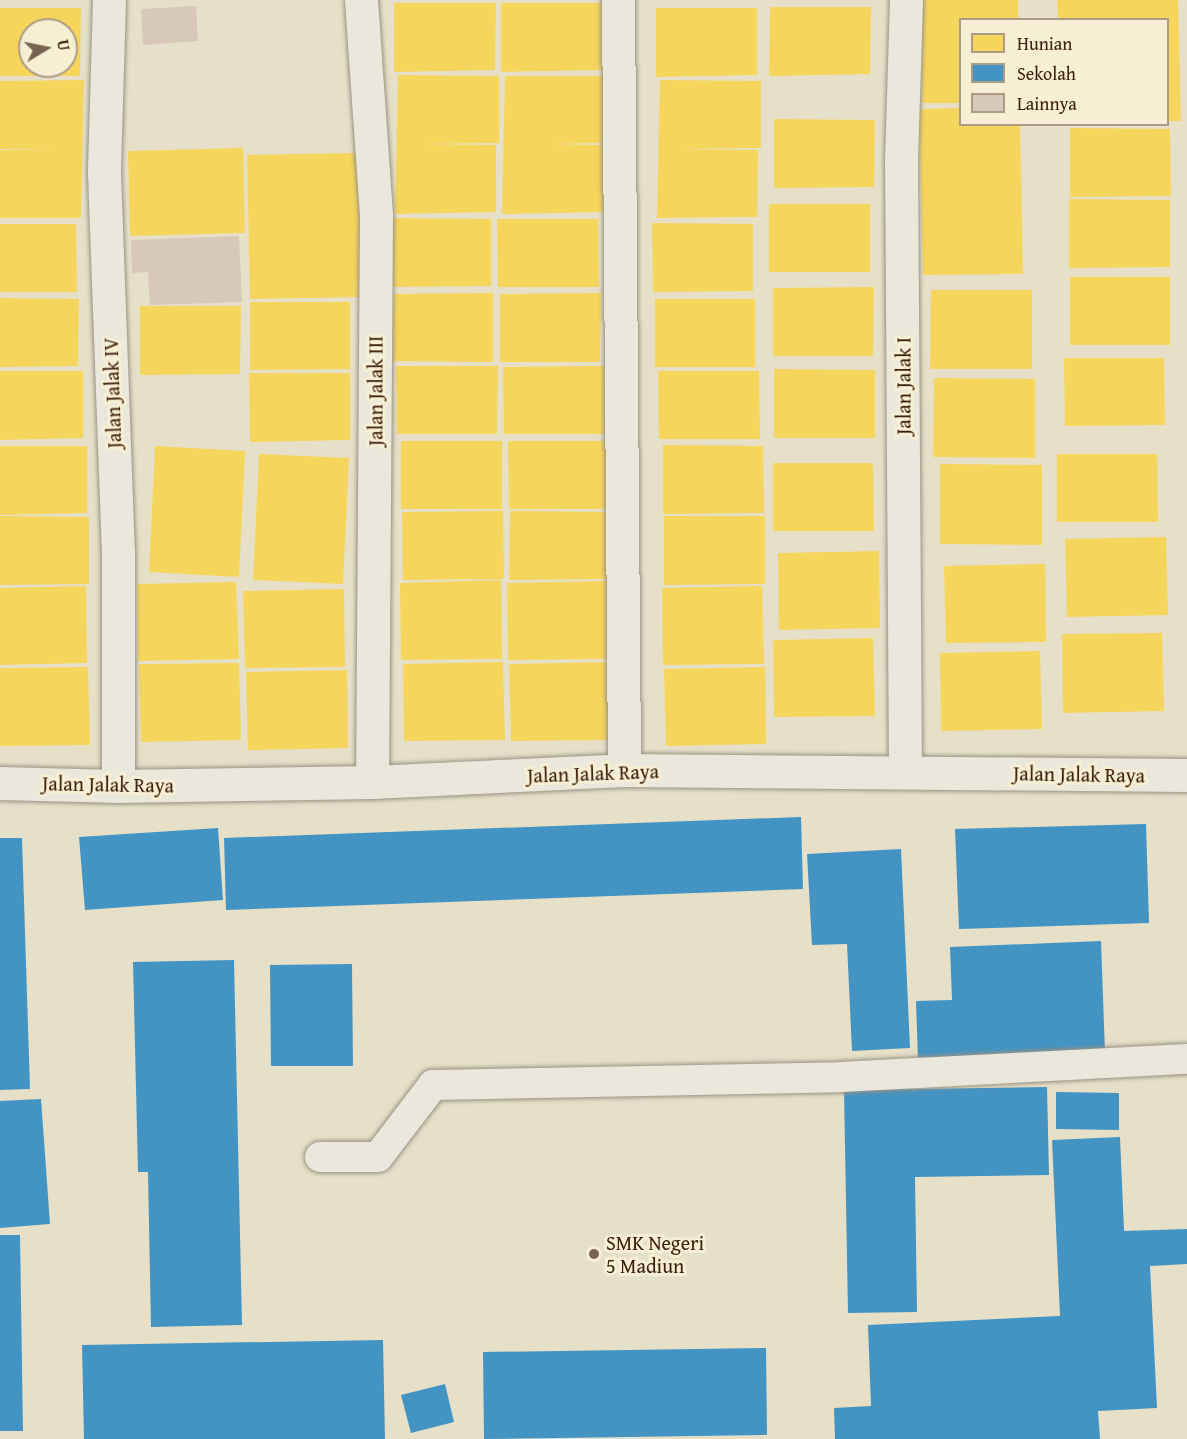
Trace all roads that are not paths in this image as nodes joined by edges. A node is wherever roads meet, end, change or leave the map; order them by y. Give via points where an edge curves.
1 (109, 0) edge
2 (361, 0) edge
3 (618, 0) edge
4 (906, 0) edge
5 (624, 770) junction
6 (904, 772) junction
7 (1187, 776) edge
8 (372, 782) junction
9 (0, 783) edge
10 (118, 786) junction
11 (1187, 1059) edge
12 (320, 1157) dead end

1 - 10 street, Jalan Jalak IV via 104,173 118,552
2 - 8 street, Jalan Jalak III via 376,215
3 - 5 street
4 - 6 street, Jalan Jalak I via 901,160
5 - 6 street, Jalan Jalak Raya
5 - 8 street, Jalan Jalak Raya
6 - 7 street, Jalan Jalak Raya
8 - 10 street, Jalan Jalak Raya
9 - 10 street, Jalan Jalak Raya
11 - 12 lane via 841,1077 433,1085 378,1157

